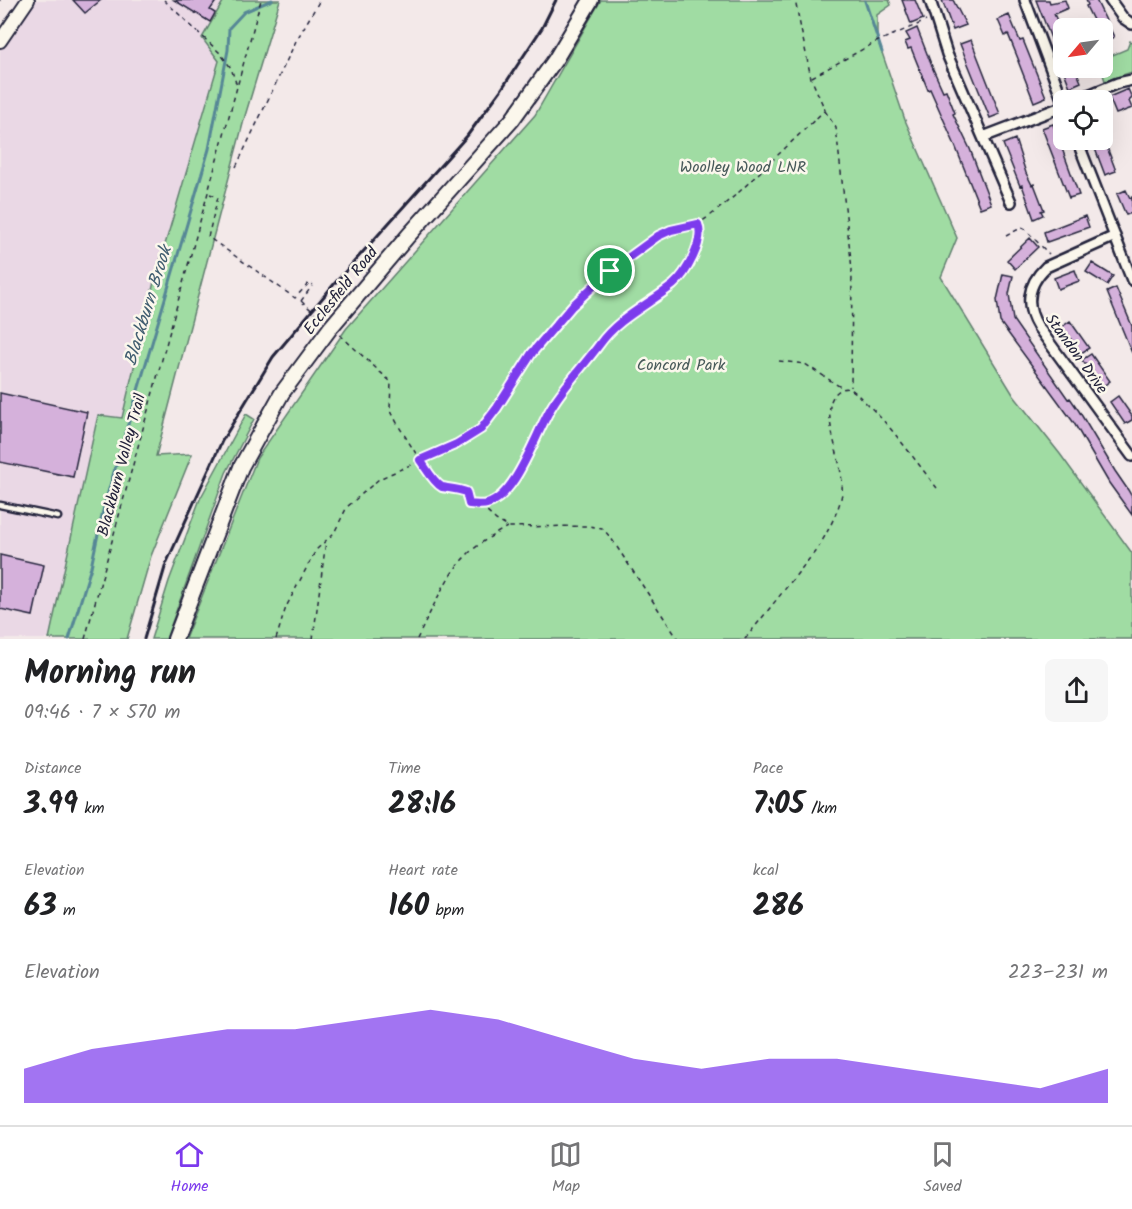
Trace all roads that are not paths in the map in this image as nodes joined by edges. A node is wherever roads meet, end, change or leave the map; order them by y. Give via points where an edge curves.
1 (28, 0) edge
2 (591, 0) edge
3 (930, 0) edge
4 (1025, 0) edge
5 (1110, 0) edge
6 (1132, 24) edge
7 (0, 41) edge
8 (1132, 80) edge
9 (1058, 90) edge
10 (1101, 90) edge
11 (1053, 109) edge
12 (982, 137) junction
13 (1081, 150) edge
14 (1011, 202) dead end
15 (1115, 236) junction
16 (1131, 273) edge
17 (1132, 456) edge
18 (0, 505) edge
19 (58, 516) dead end
20 (175, 639) edge

1 - 7 street
2 - 20 main road, Ecclesfield Road via 512,120 331,327 282,393 241,467
3 - 12 street via 947,54
4 - 9 street
5 - 6 street
8 - 10 street
11 - 12 street
12 - 14 street
13 - 15 street
15 - 16 street
15 - 17 street, Standon Drive via 1041,272 1029,301 1032,317
18 - 19 lane

